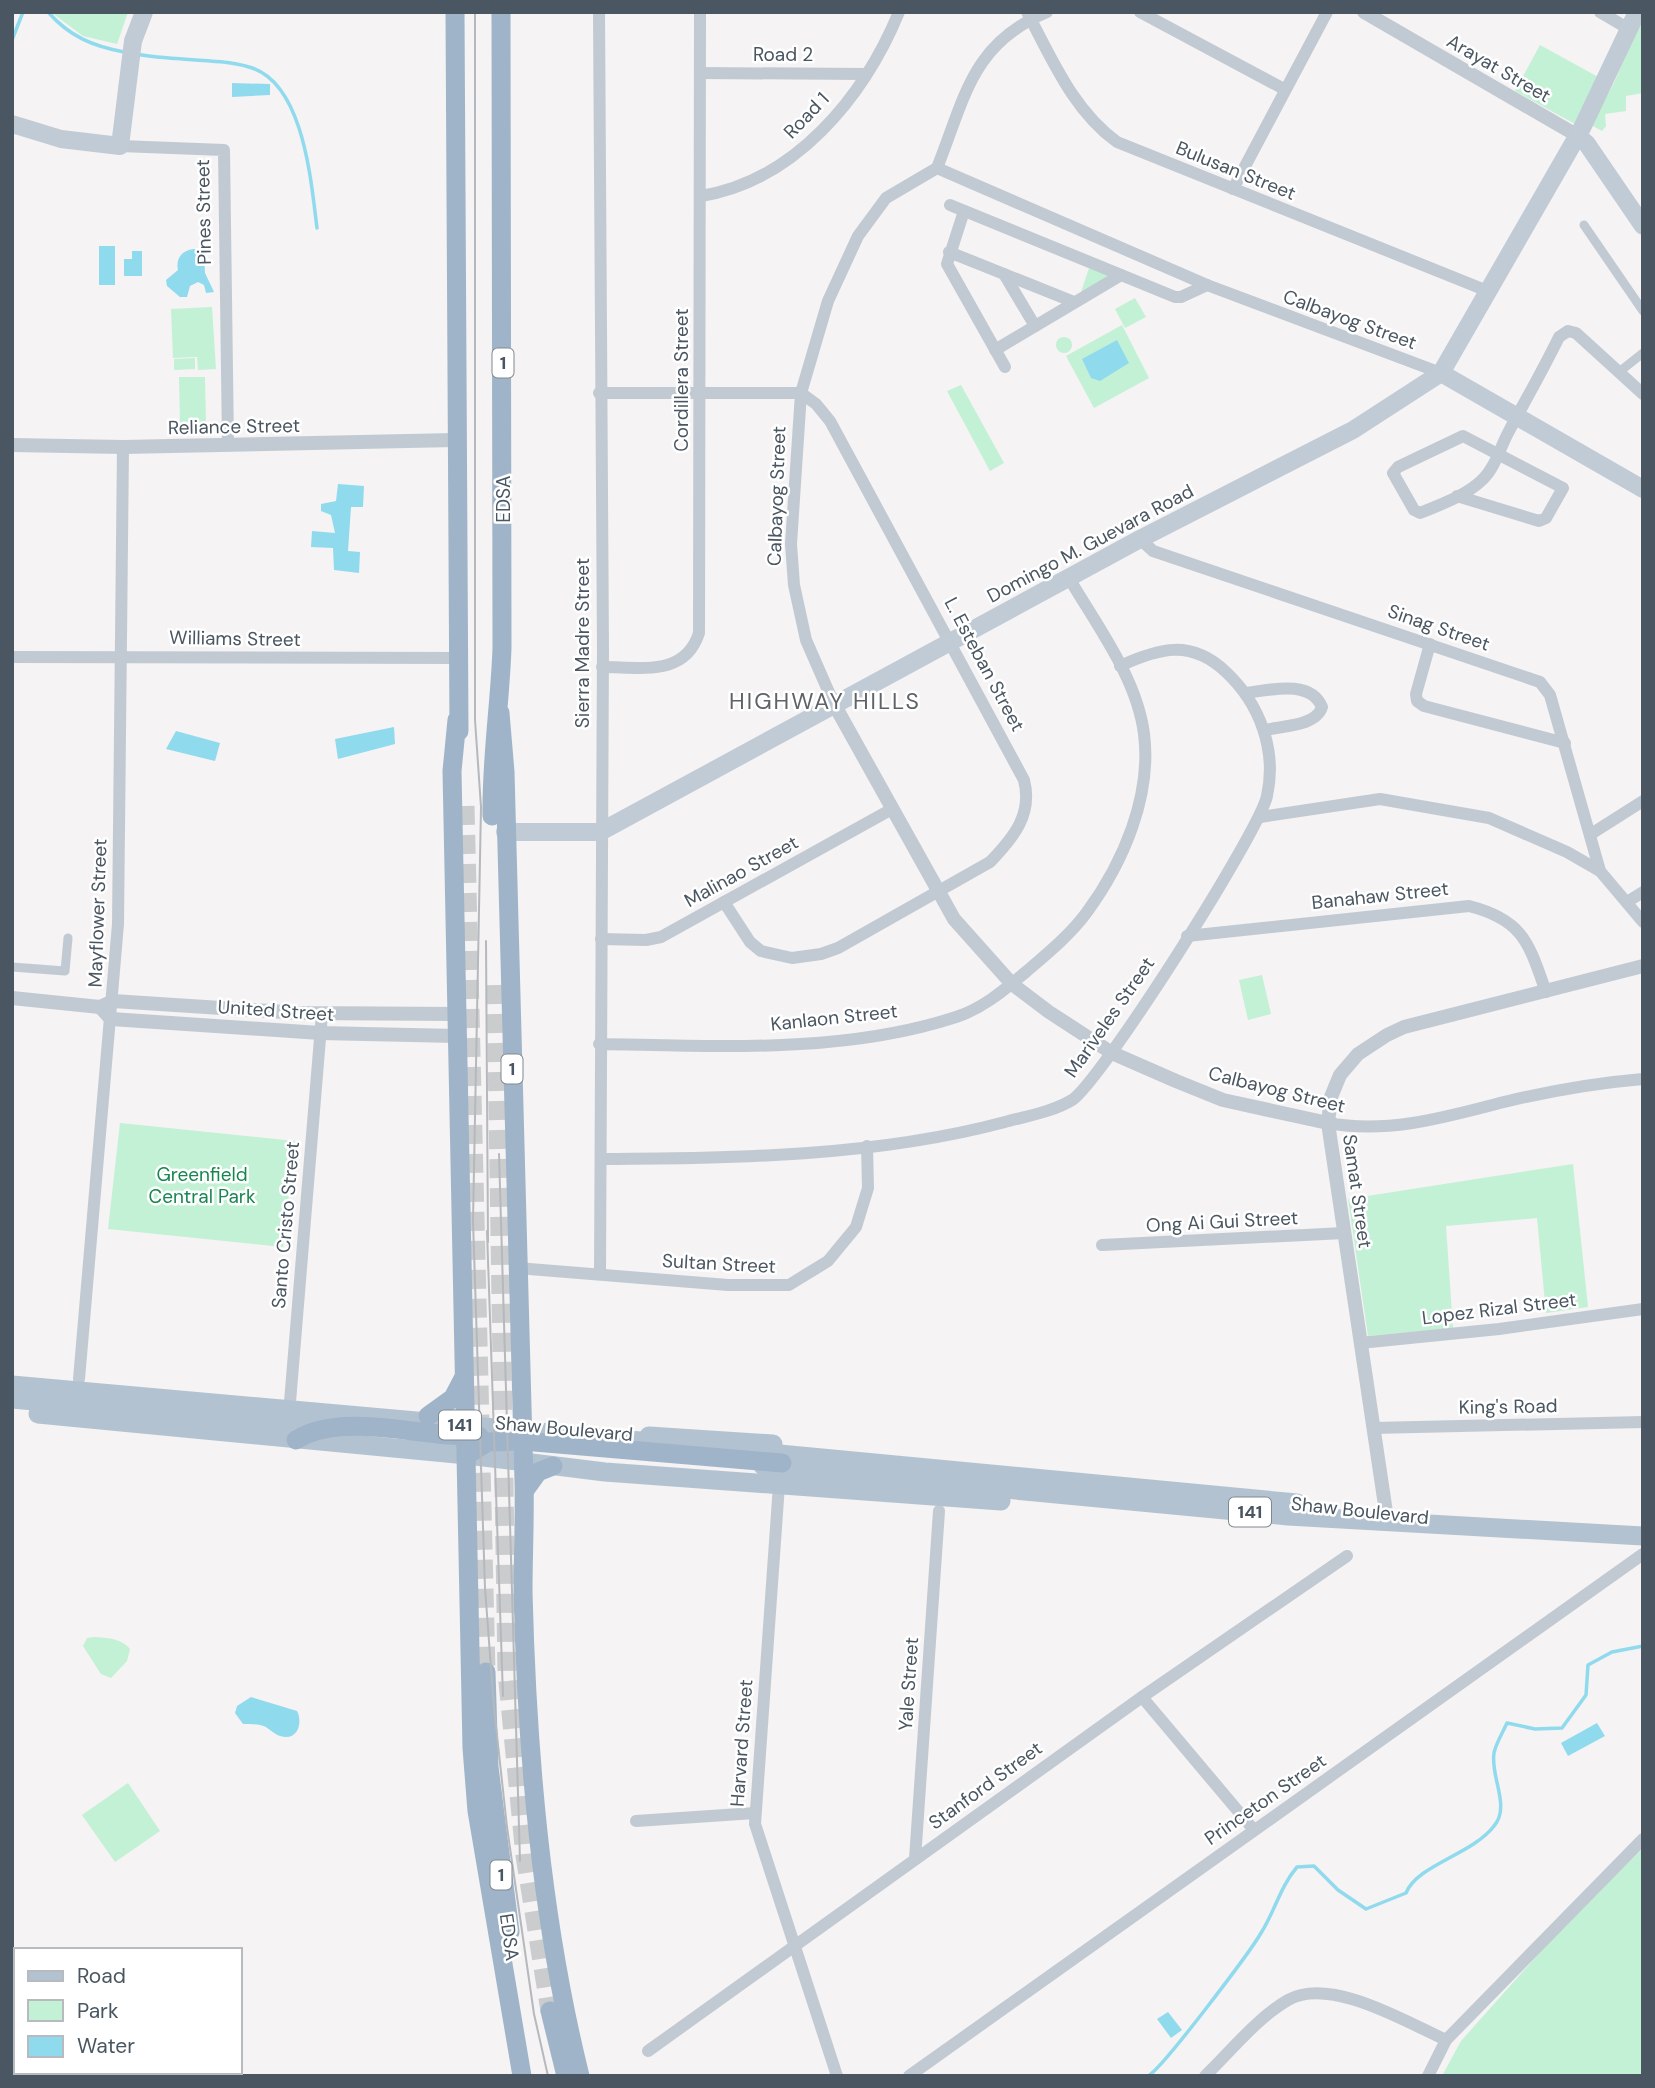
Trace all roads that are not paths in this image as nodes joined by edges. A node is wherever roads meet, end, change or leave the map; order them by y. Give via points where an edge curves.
1 (144, 12) edge
2 (455, 12) edge
3 (500, 12) edge
4 (599, 12) edge
5 (700, 12) edge
6 (899, 12) edge
7 (1047, 12) edge
8 (1140, 12) edge
9 (1327, 12) edge
10 (1364, 12) edge
11 (1601, 12) edge
12 (1637, 12) edge
13 (1029, 16) edge
14 (1629, 29) junction
15 (700, 73) junction
16 (866, 74) junction
17 (1284, 89) junction
18 (12, 124) edge
19 (1578, 136) junction
20 (120, 146) junction
21 (937, 168) junction
22 (1233, 189) junction
23 (701, 197) junction
24 (950, 205) dead end
25 (964, 211) junction
26 (1584, 225) dead end
27 (1643, 226) edge
28 (949, 252) junction
29 (1004, 274) junction
30 (1121, 275) junction
31 (1207, 285) junction
32 (1490, 292) junction
33 (1074, 302) junction
34 (1643, 311) edge
35 (1035, 326) junction
36 (995, 350) junction
37 (1643, 353) edge
38 (1005, 367) dead end
39 (1619, 372) junction
40 (1441, 373) junction
41 (599, 393) junction
42 (700, 393) junction
43 (801, 393) junction
44 (1643, 394) edge
45 (1520, 416) junction
46 (455, 440) junction
47 (228, 444) junction
48 (12, 445) edge
49 (123, 447) junction
50 (1498, 454) junction
51 (1640, 482) edge
52 (1457, 496) junction
53 (1140, 539) junction
54 (1069, 578) junction
55 (952, 640) junction
56 (1430, 644) junction
57 (12, 656) edge
58 (122, 656) junction
59 (457, 658) junction
60 (1120, 666) junction
61 (602, 667) junction
62 (1246, 693) junction
63 (834, 704) junction
64 (500, 713) junction
65 (457, 720) junction
66 (1265, 730) junction
67 (1565, 743) junction
68 (1643, 801) edge
69 (465, 806) tunnel mouth
70 (892, 809) junction
71 (1260, 817) junction
72 (505, 832) junction
73 (600, 832) junction
74 (1591, 834) junction
75 (1600, 871) junction
76 (939, 892) junction
77 (1643, 892) edge
78 (724, 902) junction
79 (1627, 902) junction
80 (1206, 908) junction
81 (1643, 922) edge
82 (1213, 934) junction
83 (1187, 936) junction
84 (68, 938) dead end
85 (601, 939) junction
86 (1643, 966) edge
87 (12, 967) edge
88 (1012, 984) junction
89 (496, 985) tunnel mouth
90 (1546, 992) junction
91 (12, 998) edge
92 (106, 1004) junction
93 (322, 1014) junction
94 (447, 1015) junction
95 (111, 1019) junction
96 (320, 1033) junction
97 (447, 1037) junction
98 (599, 1044) junction
99 (1112, 1053) junction
100 (1643, 1079) edge
101 (1328, 1123) junction
102 (867, 1146) junction
103 (601, 1159) junction
104 (1344, 1233) junction
105 (1102, 1245) dead end
106 (517, 1268) junction
107 (600, 1274) junction
108 (1643, 1309) edge
109 (1360, 1343) junction
110 (12, 1372) edge
111 (466, 1372) junction
112 (79, 1379) junction
113 (12, 1385) edge
114 (267, 1395) junction
115 (12, 1399) edge
116 (290, 1399) junction
117 (12, 1412) edge
118 (429, 1416) junction
119 (1643, 1422) edge
120 (1373, 1429) junction
121 (522, 1433) junction
122 (264, 1436) junction
123 (467, 1437) junction
124 (291, 1439) junction
125 (656, 1445) junction
126 (790, 1454) junction
127 (524, 1462) junction
128 (553, 1466) junction
129 (907, 1472) junction
130 (652, 1475) junction
131 (788, 1485) junction
132 (524, 1490) junction
133 (1114, 1491) junction
134 (939, 1511) dead end
135 (1386, 1513) junction
136 (1481, 1525) junction
137 (1643, 1536) edge
138 (1643, 1554) edge
139 (1347, 1556) dead end
140 (486, 1672) tunnel mouth
141 (1142, 1697) junction
142 (755, 1813) junction
143 (636, 1821) dead end
144 (1254, 1830) junction
145 (1643, 1839) edge
146 (915, 1859) junction
147 (794, 1944) junction
148 (550, 2011) tunnel mouth
149 (1446, 2040) junction
150 (648, 2051) dead end
151 (522, 2076) edge
152 (535, 2076) edge
153 (566, 2076) edge
154 (580, 2076) edge
155 (837, 2076) edge
156 (909, 2076) edge
157 (1205, 2076) edge
158 (1428, 2076) edge

1 - 20 main road via 133,41
2 - 46 highway, 1
3 - 64 highway, EDSA / 1
4 - 41 street, Sierra Madre Street
5 - 15 street, Cordillera Street
6 - 16 street, Road 1
7 - 13 street
8 - 17 street
9 - 17 street
10 - 19 street, Arayat Street
11 - 14 street
12 - 14 main road, Domingo M. Guevara Road
13 - 21 street via 989,49
13 - 22 street, Bulusan Street via 1077,104 1098,128 1117,142
14 - 19 main road, Domingo M. Guevara Road
15 - 16 street, Road 2
15 - 23 street, Cordillera Street
16 - 23 street, Road 1 via 829,121 789,160 744,186
17 - 22 street
18 - 20 main road, Pines Street via 61,139
19 - 27 main road
19 - 32 main road, Domingo M. Guevara Road
20 - 47 street, Pines Street via 224,150
21 - 31 street, Calbayog Street
21 - 43 street, Calbayog Street via 886,198 858,236 828,301
22 - 32 street, Bulusan Street
23 - 42 street, Cordillera Street
24 - 25 street
25 - 28 street
25 - 30 street
26 - 34 street
28 - 29 street
28 - 36 street via 949,271
29 - 33 street
29 - 35 street
30 - 31 street via 1181,298
30 - 33 street
31 - 40 street, Calbayog Street
32 - 40 main road, Domingo M. Guevara Road
33 - 35 street
35 - 36 street
36 - 38 street
37 - 39 street
39 - 44 street
39 - 45 street via 1568,331 1559,337
40 - 45 main road
40 - 53 main road, Domingo M. Guevara Road via 1353,430
41 - 42 street
41 - 61 street, Sierra Madre Street
42 - 43 street
42 - 61 street, Cordillera Street via 699,633 694,650 680,662 654,667
43 - 55 street, L. Esteban Street via 830,421
43 - 63 street, Calbayog Street via 791,544 794,585 806,640
45 - 50 street
45 - 51 main road
46 - 47 street, Reliance Street
46 - 59 highway, 1
47 - 49 street, Reliance Street
48 - 49 street, Reliance Street
49 - 58 street, Mayflower Street
50 - 52 street via 1484,479
50 - 52 street via 1563,488 1546,519 1539,521
50 - 52 street via 1457,436 1394,470 1417,512
53 - 54 main road, Domingo M. Guevara Road
53 - 56 street, Sinag Street via 1153,551
54 - 55 main road, Domingo M. Guevara Road
54 - 60 street, Kanlaon Street
55 - 63 main road, Domingo M. Guevara Road
55 - 76 street, L. Esteban Street via 1028,795 1025,814 1007,845 990,862
56 - 67 street, Sinag Street via 1540,682 1550,695
56 - 67 street via 1417,701
57 - 58 street, Williams Street
58 - 59 street, Williams Street
58 - 92 street, Mayflower Street via 118,924
59 - 65 highway, 1
60 - 62 street, Mariveles Street via 1152,651 1181,649 1218,665
60 - 88 street, Kanlaon Street via 1142,724 1146,752 1141,795 1128,839 1087,912
61 - 73 street, Sierra Madre Street
62 - 66 street, Mariveles Street
62 - 66 street via 1297,690 1311,694 1322,707 1313,720
63 - 70 street, Calbayog Street
63 - 73 main road, Domingo M. Guevara Road
64 - 72 highway, 1
64 - 89 highway, EDSA / 1 via 491,773
65 - 69 highway, 1
65 - 94 highway, 1
66 - 71 street, Mariveles Street via 1270,780
67 - 74 street, Sinag Street
68 - 74 street
70 - 76 street, Calbayog Street
70 - 78 street, Malinao Street
71 - 75 street via 1390,799 1489,818
71 - 80 street, Mariveles Street
72 - 73 main road, Domingo M. Guevara Road
72 - 106 highway, 1
73 - 85 street, Sierra Madre Street
74 - 75 street, Sinag Street
75 - 79 street
76 - 78 street, L. Esteban Street via 838,948 792,958 761,951 750,942
76 - 88 street, Calbayog Street via 954,919
77 - 79 street
78 - 85 street, Malinao Street via 661,937
79 - 81 street
80 - 82 street
80 - 83 street, Mariveles Street
82 - 83 street, Banahaw Street
82 - 90 street, Banahaw Street via 1469,906 1494,914 1522,933
83 - 99 street, Mariveles Street
84 - 87 street via 66,971
85 - 98 street, Sierra Madre Street
86 - 90 street, Samat Street
88 - 98 street, Kanlaon Street via 957,1017 877,1035 749,1045
88 - 99 street, Calbayog Street
90 - 101 street, Samat Street via 1404,1027 1376,1041 1340,1075
91 - 92 street, United Street
92 - 93 street, United Street
92 - 95 street
93 - 94 street, United Street
93 - 96 street, Santo Cristo Street
94 - 97 highway, 1
95 - 96 street, United Street
95 - 112 street
96 - 97 street, United Street
96 - 116 street, Santo Cristo Street
97 - 111 highway, 1
98 - 103 street, Sierra Madre Street
99 - 101 street, Calbayog Street via 1223,1100
99 - 102 street, Mariveles Street via 1082,1091 1059,1106 972,1131
100 - 101 street, Calbayog Street via 1568,1088 1441,1119 1368,1127
101 - 104 street, Samat Street
102 - 103 street, Mariveles Street via 732,1158
102 - 107 street, Sultan Street via 868,1188 856,1227 828,1261 799,1280 774,1287 728,1286
103 - 107 street, Sierra Madre Street
104 - 105 street, Ong Ai Gui Street
104 - 109 street, Samat Street
106 - 107 street, Sultan Street
106 - 121 highway, 1
108 - 109 street, Lopez Rizal Street
109 - 120 street, Samat Street
110 - 112 main road, Shaw Boulevard / 141
111 - 118 highway via 453,1398
111 - 123 highway, 1
112 - 114 main road, Shaw Boulevard / 141
113 - 129 main road, Shaw Boulevard / 141
114 - 116 main road, Shaw Boulevard / 141
114 - 122 main road via 272,1416
115 - 129 main road, Shaw Boulevard / 141
116 - 118 main road, Shaw Boulevard / 141
116 - 124 street, Santo Cristo Street
117 - 122 main road
118 - 123 main road, Shaw Boulevard / 141
119 - 120 street, King's Road
120 - 135 street, Samat Street
121 - 123 highway
121 - 125 main road, Shaw Boulevard
121 - 127 highway, 1
122 - 124 main road
123 - 124 highway via 353,1426
123 - 127 main road, Shaw Boulevard / 141
123 - 151 highway, 1 via 477,1811
125 - 126 highway
125 - 130 main road
126 - 131 main road
126 - 133 main road, Shaw Boulevard / 141 via 1049,1465
127 - 128 main road, Shaw Boulevard / 141
127 - 132 highway, 1
128 - 130 main road, Shaw Boulevard / 141
128 - 132 highway via 538,1472
129 - 133 main road, Shaw Boulevard / 141
130 - 131 main road, Shaw Boulevard / 141
131 - 133 main road, Shaw Boulevard / 141 via 1049,1503
131 - 142 street, Harvard Street
132 - 154 highway, 1 via 523,1593 538,1831 548,1924
133 - 135 main road, Shaw Boulevard / 141
133 - 136 main road, Shaw Boulevard / 141 via 1387,1523
134 - 146 street, Yale Street
135 - 136 main road, Shaw Boulevard / 141
136 - 137 main road, Shaw Boulevard / 141
138 - 144 street, Princeton Street
139 - 141 street, Stanford Street
140 - 152 highway, EDSA / 1 via 489,1767 500,1868
141 - 144 street
141 - 146 street, Stanford Street
142 - 143 street
142 - 147 street, Harvard Street via 758,1836
144 - 156 street, Princeton Street
145 - 149 street
146 - 147 street, Stanford Street
147 - 150 street, Stanford Street
147 - 155 street, Harvard Street
148 - 153 highway
149 - 157 street via 1337,1994 1314,1993 1291,1998 1274,2009
149 - 158 street

